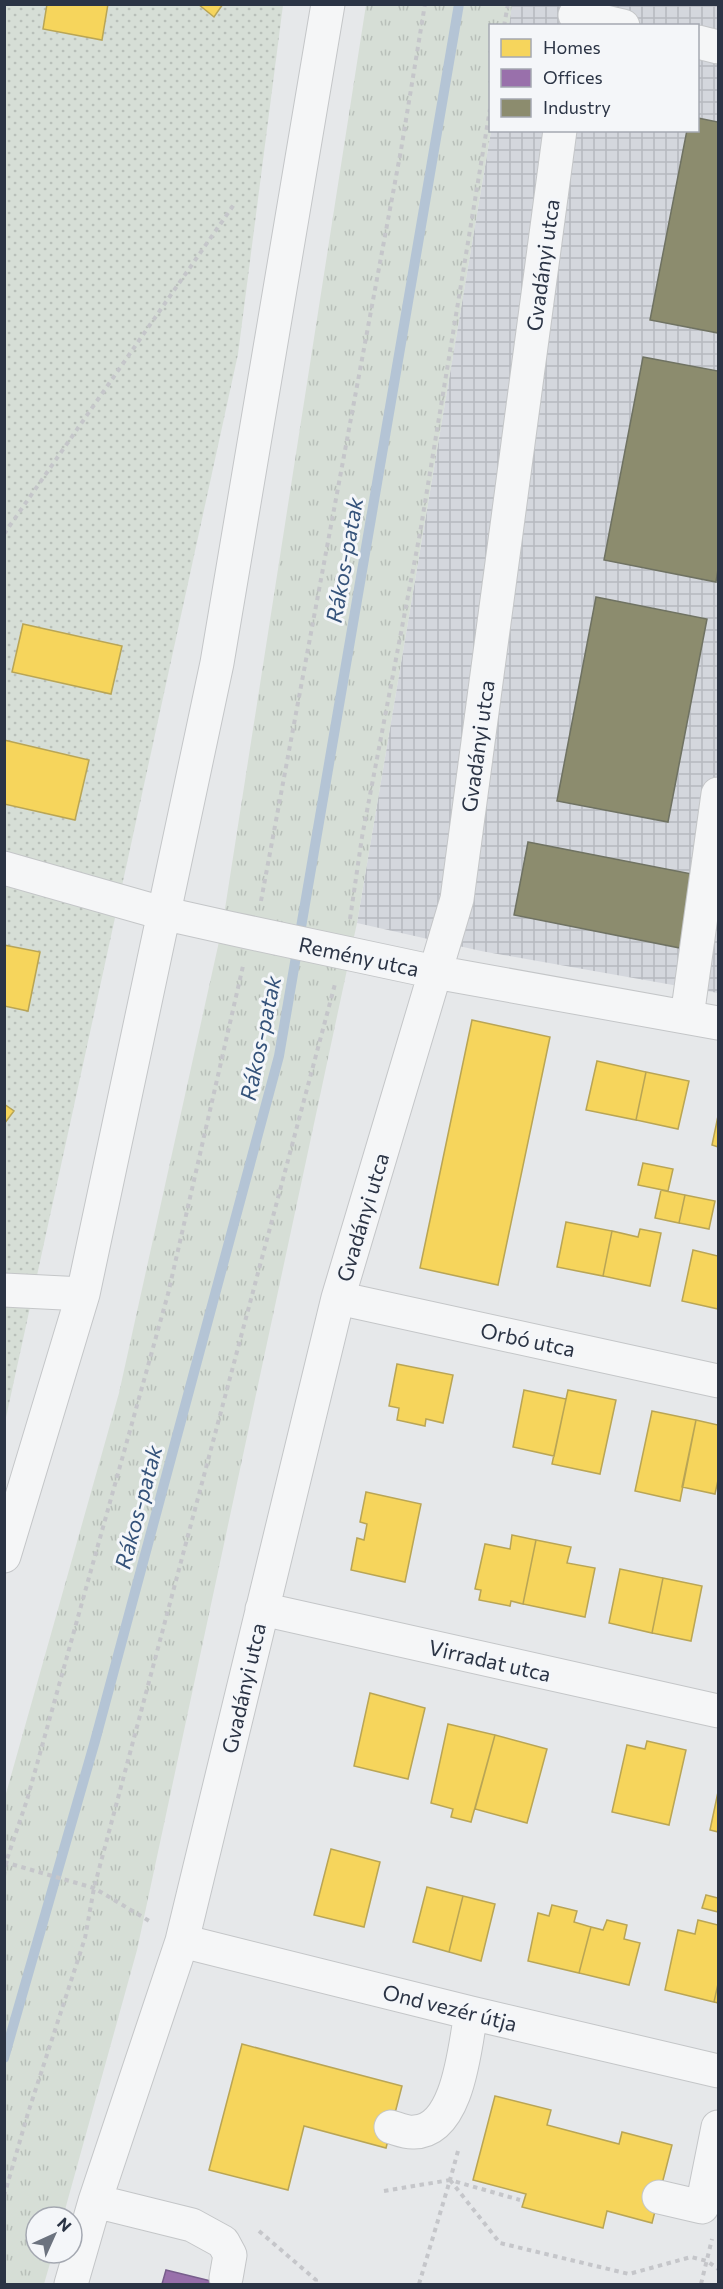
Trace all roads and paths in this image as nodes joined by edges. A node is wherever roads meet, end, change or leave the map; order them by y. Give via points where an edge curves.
1 (328, 4) edge
2 (508, 4) edge
3 (575, 15) edge
4 (504, 24) edge
5 (614, 24) edge
6 (699, 42) edge
7 (718, 47) edge
8 (489, 115) edge
9 (560, 132) edge
10 (235, 203) dead end
11 (4, 534) edge
12 (718, 794) edge
13 (4, 868) edge
14 (162, 913) junction
15 (345, 952) junction
16 (435, 972) junction
17 (687, 1017) junction
18 (718, 1023) edge
19 (4, 1290) edge
20 (83, 1294) junction
21 (338, 1298) junction
22 (718, 1381) edge
23 (4, 1556) edge
24 (262, 1609) junction
25 (718, 1711) edge
26 (5, 1862) edge
27 (4, 1876) edge
28 (94, 1888) junction
29 (182, 1941) junction
30 (471, 2013) junction
31 (718, 2071) edge
32 (391, 2127) dead end
33 (718, 2127) edge
34 (459, 2148) dead end
35 (450, 2180) junction
36 (384, 2191) dead end
37 (4, 2196) edge
38 (659, 2197) dead end
39 (520, 2199) dead end
40 (95, 2201) junction
41 (713, 2211) edge
42 (707, 2261) junction
43 (718, 2269) edge
44 (226, 2278) dead end
45 (71, 2284) edge
46 (419, 2284) edge
47 (701, 2284) edge

1 - 14 street via 217,663
2 - 4 path
3 - 5 street
6 - 7 street
8 - 15 path
9 - 16 street, Gvadányi utca via 457,899
10 - 11 path
12 - 17 street
13 - 14 street, Remény utca
14 - 15 street, Remény utca
14 - 20 street
15 - 16 street, Remény utca
15 - 28 path
16 - 17 street, Remény utca
16 - 21 street, Gvadányi utca
17 - 18 street, Remény utca
19 - 20 street
20 - 23 street
21 - 22 street, Orbó utca
21 - 24 street, Gvadányi utca
24 - 25 street, Virradat utca
24 - 29 street, Gvadányi utca
26 - 27 path
26 - 28 path
28 - 29 path
28 - 37 path via 85,1938
29 - 30 street, Ond vezér útja
29 - 40 street, Gvadányi utca
30 - 31 street, Ond vezér útja
30 - 32 street via 454,2097 445,2113 433,2126 415,2132
33 - 41 street
34 - 35 path
35 - 36 path
35 - 39 path
35 - 42 path via 500,2243 629,2274 691,2257
35 - 46 path
38 - 41 street
40 - 44 street via 192,2224 223,2242 230,2255
40 - 45 street, Gvadányi utca
41 - 42 path
42 - 43 path
42 - 47 path

